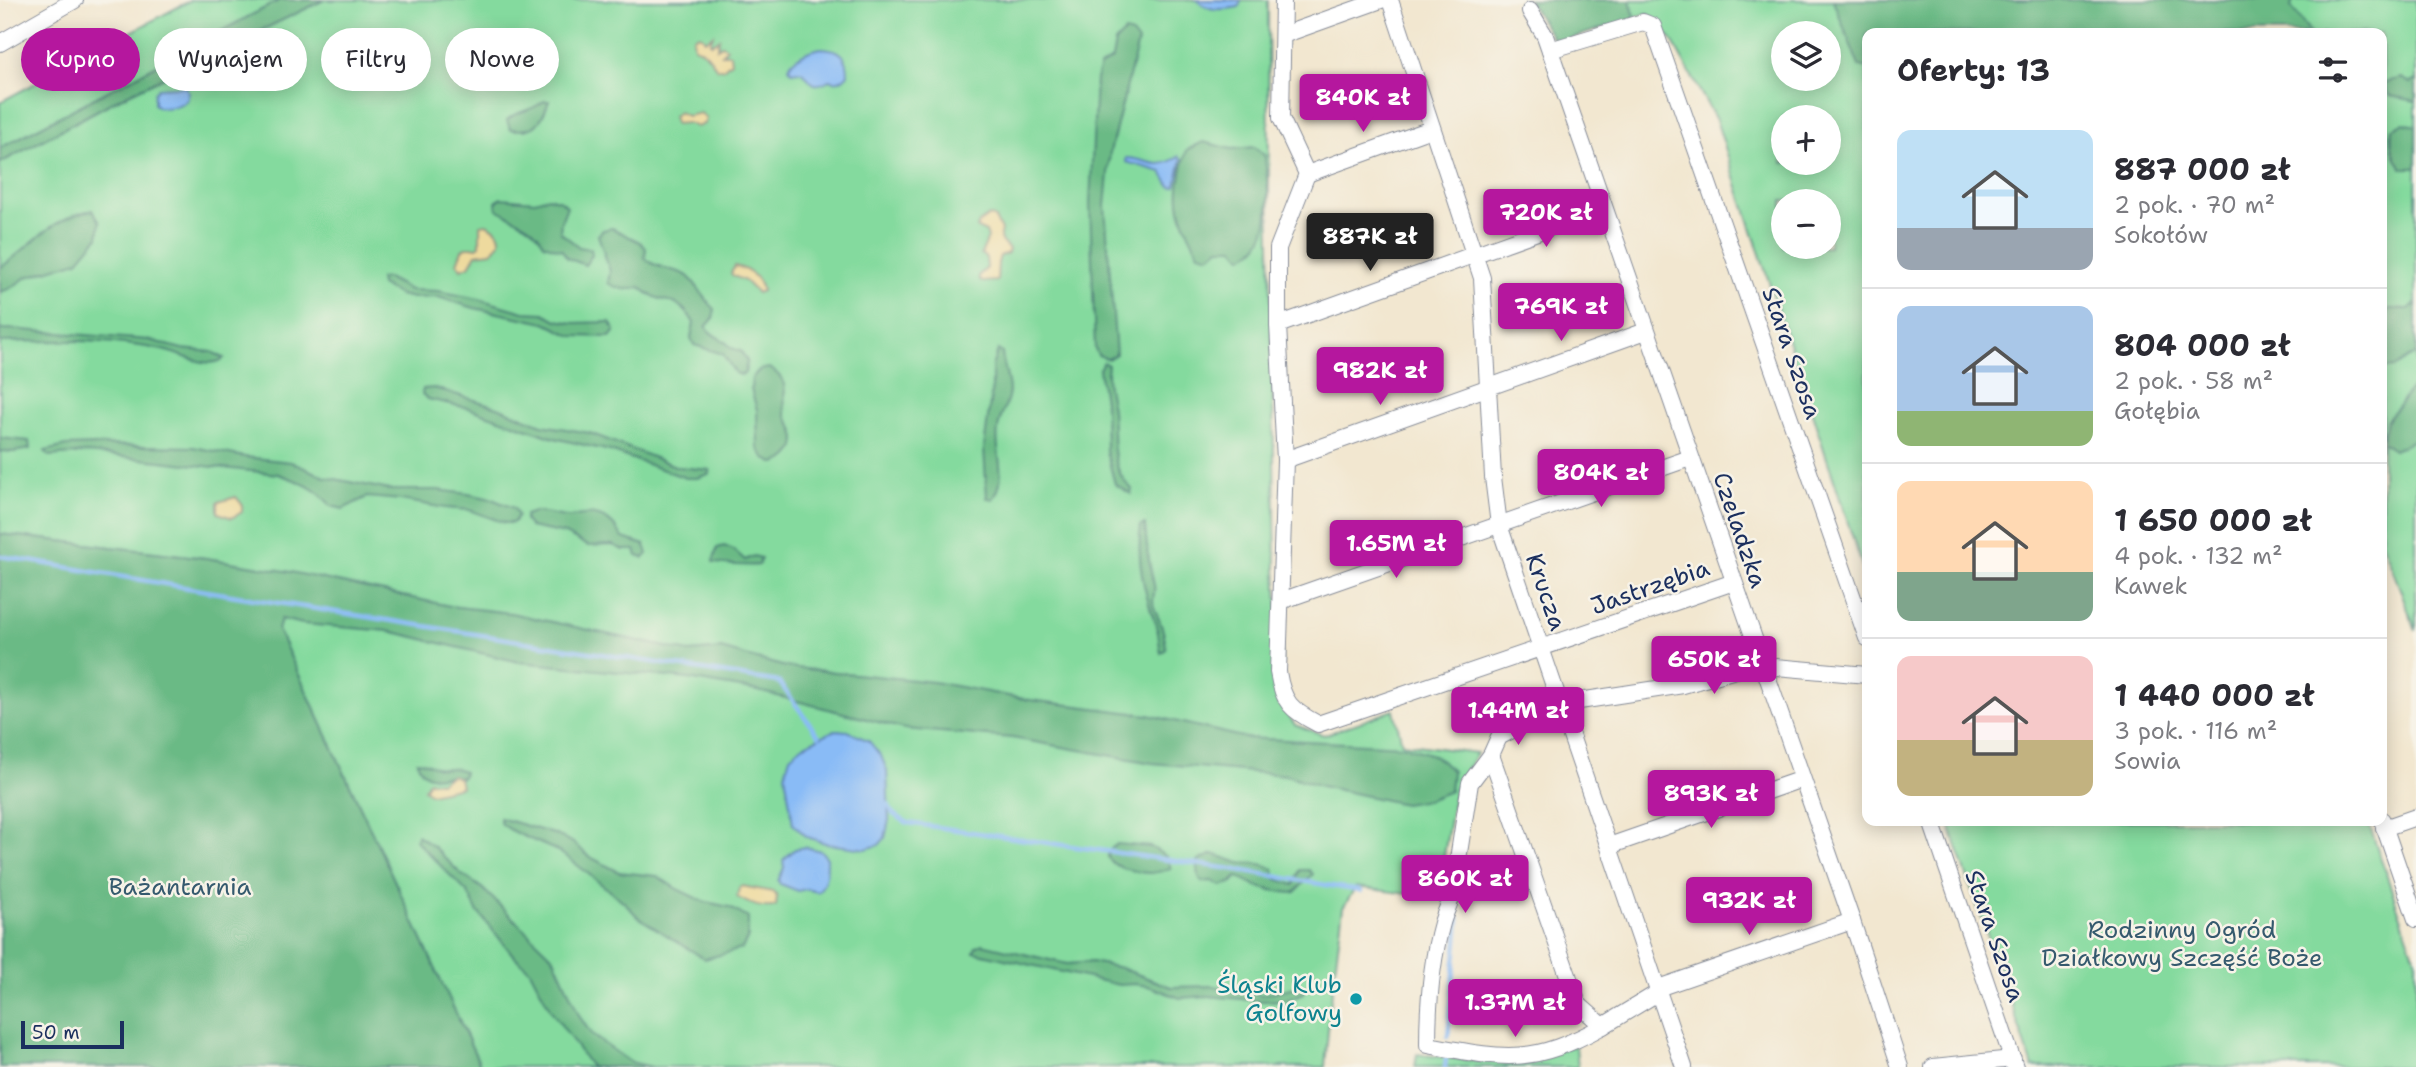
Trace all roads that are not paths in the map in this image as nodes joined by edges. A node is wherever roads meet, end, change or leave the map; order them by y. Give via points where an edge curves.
1 (75, 0) edge
2 (1283, 0) edge
3 (1381, 0) edge
4 (1390, 0) edge
5 (1530, 11) dead end
6 (1283, 35) junction
7 (0, 43) edge
8 (1550, 50) junction
9 (1431, 129) junction
10 (1307, 174) junction
11 (1604, 208) junction
12 (1474, 255) junction
13 (1278, 325) junction
14 (1646, 331) junction
15 (1488, 389) junction
16 (1690, 458) junction
17 (1285, 460) junction
18 (1499, 525) junction
19 (1734, 582) junction
20 (1281, 601) junction
21 (1862, 624) edge
22 (1541, 649) junction
23 (1763, 665) junction
24 (1862, 675) edge
25 (1560, 704) junction
26 (1491, 755) junction
27 (1802, 779) junction
28 (2416, 817) edge
29 (2387, 823) edge
30 (1933, 826) edge
31 (2384, 826) edge
32 (1609, 846) junction
33 (2416, 919) edge
34 (1852, 921) junction
35 (1658, 990) junction
36 (1603, 1026) junction
37 (2014, 1063) edge
38 (1685, 1067) edge
39 (1900, 1067) edge
40 (1933, 1067) edge

1 - 7 street
2 - 6 street
3 - 6 street
4 - 9 street, Krucza
5 - 8 street, Czeladzka
6 - 10 street via 1281,118
8 - 11 street, Czeladzka
8 - 21 street, Stara Szosa via 1643,22 1653,26
9 - 10 street
9 - 12 street, Krucza
10 - 13 street via 1278,248
11 - 12 street
11 - 14 street, Czeladzka
12 - 13 street
12 - 15 street, Krucza via 1483,287
13 - 17 street
14 - 15 street
14 - 16 street, Czeladzka
15 - 17 street
15 - 18 street, Krucza
16 - 18 street
16 - 19 street, Czeladzka
17 - 20 street
18 - 20 street
18 - 22 street, Krucza
19 - 22 street, Jastrzębia
19 - 23 street, Czeladzka
20 - 22 street, Jastrzębia via 1281,692 1293,712 1318,724
22 - 25 street, Krucza
23 - 24 street
23 - 25 street via 1683,685
23 - 27 street, Czeladzka
25 - 26 street via 1499,737
25 - 32 street, Krucza
26 - 36 street via 1578,1004
26 - 36 street via 1470,783 1453,891 1433,969 1428,1045 1528,1057
27 - 32 street
27 - 34 street, Czeladzka
28 - 29 street
30 - 37 street, Stara Szosa
31 - 33 street
32 - 35 street, Krucza
34 - 35 street
34 - 39 street, Czeladzka
35 - 36 street
35 - 38 street, Krucza
37 - 40 street

